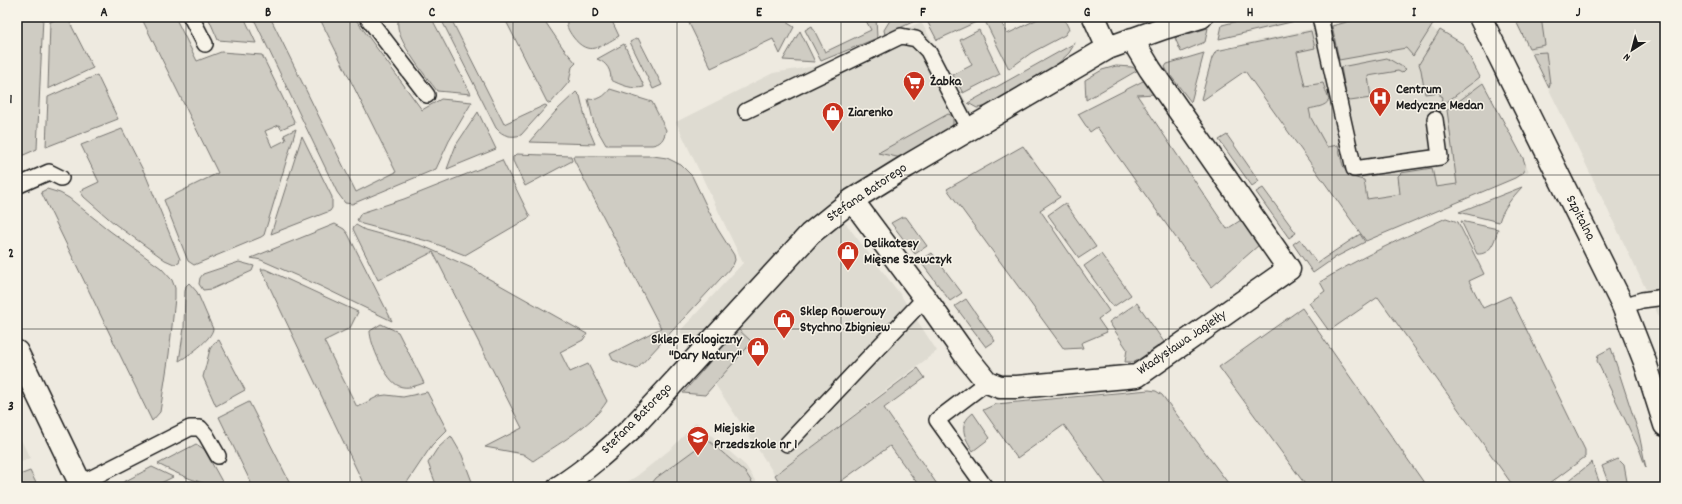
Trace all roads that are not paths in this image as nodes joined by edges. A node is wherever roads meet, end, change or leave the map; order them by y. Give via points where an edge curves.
1 (191, 17) edge
2 (367, 17) edge
3 (1094, 17) edge
4 (1202, 17) edge
5 (1320, 17) edge
6 (1480, 17) edge
7 (1132, 39) junction
8 (205, 44) dead end
9 (1108, 48) junction
10 (427, 95) dead end
11 (746, 111) dead end
12 (1435, 119) dead end
13 (969, 130) junction
14 (61, 178) dead end
15 (17, 186) edge
16 (852, 200) junction
17 (1665, 297) edge
18 (925, 298) junction
19 (1623, 306) junction
20 (17, 352) edge
21 (987, 382) junction
22 (1665, 425) edge
23 (787, 444) dead end
24 (218, 456) dead end
25 (81, 485) edge
26 (559, 487) edge
27 (985, 487) edge

1 - 8 lane
2 - 10 lane
3 - 9 street
4 - 7 street, Stefana Batorego
5 - 12 lane via 1354,169 1440,157
6 - 19 street, Szpitalna
7 - 9 street, Stefana Batorego
7 - 21 street, Władysława Jagiełły via 1289,269 1137,376 1012,388 1000,388
9 - 13 street, Stefana Batorego
11 - 13 lane via 901,36 916,39 928,51
13 - 16 street, Stefana Batorego
14 - 15 lane via 49,172
16 - 18 street
16 - 26 street, Stefana Batorego via 810,234 631,429 589,466
17 - 19 lane
18 - 21 street
18 - 23 lane
19 - 22 street, Szpitalna via 1645,362
20 - 25 street
21 - 27 lane via 937,420
24 - 25 lane via 200,428 190,428

